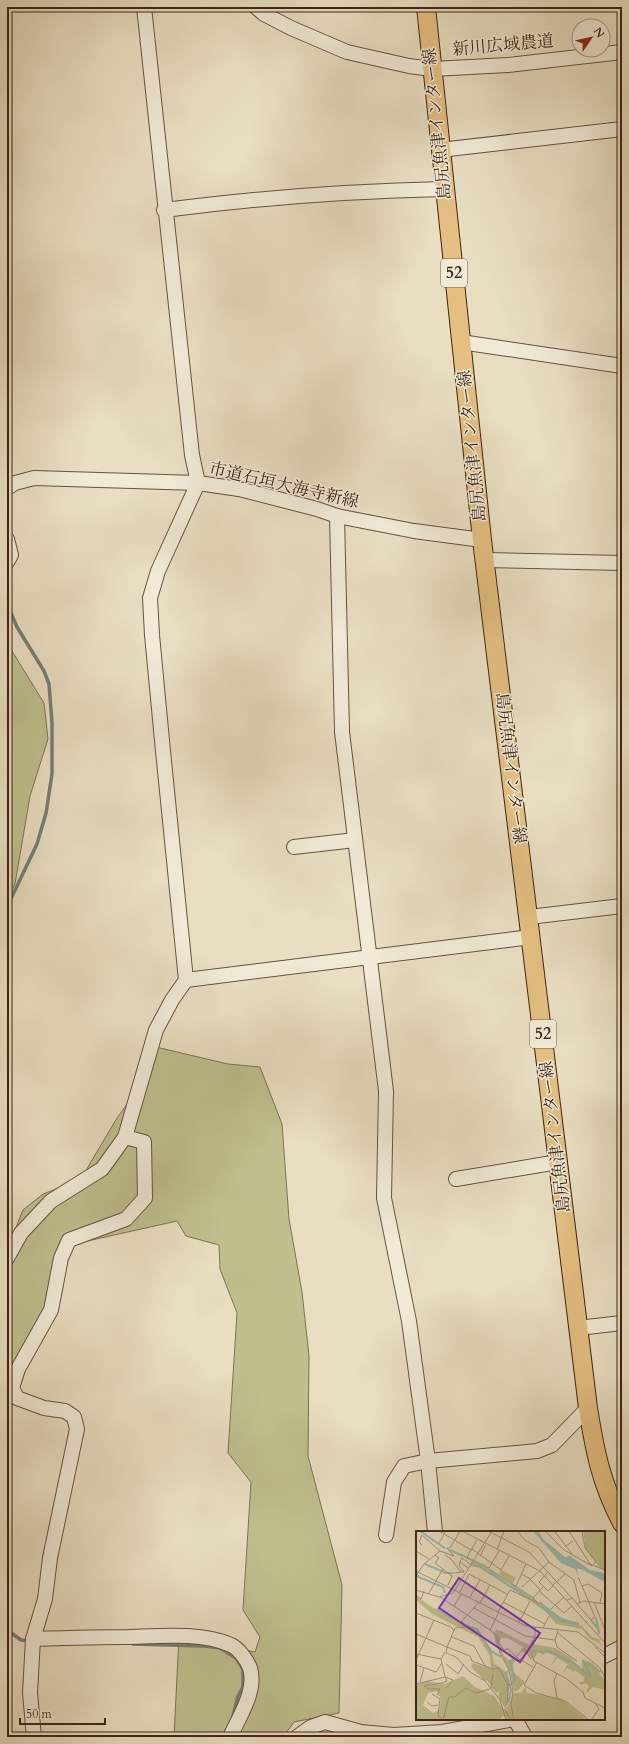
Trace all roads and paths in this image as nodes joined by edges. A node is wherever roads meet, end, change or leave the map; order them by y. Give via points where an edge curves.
1 (144, 7) edge
2 (256, 7) edge
3 (426, 7) edge
4 (622, 52) edge
5 (432, 69) junction
6 (622, 129) edge
7 (440, 150) junction
8 (444, 189) junction
9 (164, 210) junction
10 (462, 342) junction
11 (622, 366) edge
12 (198, 483) junction
13 (7, 488) edge
14 (337, 516) junction
15 (7, 539) edge
16 (482, 540) junction
17 (485, 560) junction
18 (7, 562) edge
19 (622, 563) edge
20 (355, 840) junction
21 (294, 846) dead end
22 (622, 906) edge
23 (529, 917) junction
24 (531, 937) junction
25 (370, 957) junction
26 (186, 980) junction
27 (125, 1137) junction
28 (558, 1162) junction
29 (456, 1179) dead end
30 (7, 1258) edge
31 (622, 1322) edge
32 (578, 1328) junction
33 (588, 1408) junction
34 (428, 1461) junction
35 (622, 1523) edge
36 (434, 1531) edge
37 (386, 1534) dead end
38 (34, 1639) junction
39 (622, 1647) edge
40 (605, 1656) edge
41 (509, 1720) edge
42 (516, 1720) edge
43 (34, 1737) edge
44 (230, 1737) edge
45 (297, 1737) edge
46 (525, 1737) edge

1 - 9 street
2 - 5 street, 新川広域農道 via 291,28 347,52
3 - 5 main road, 島尻魚津インター線 / 52
4 - 5 street, 新川広域農道 via 508,66
5 - 7 main road, 島尻魚津インター線 / 52
6 - 7 street
7 - 8 main road, 島尻魚津インター線 / 52
8 - 9 street via 341,193
8 - 10 main road, 島尻魚津インター線 / 52
9 - 12 street via 192,455
10 - 11 street
10 - 16 main road, 島尻魚津インター線 / 52
12 - 13 street, 市道石垣大海寺新線 via 34,478
12 - 14 street, 市道石垣大海寺新線 via 239,489
12 - 26 street via 158,571 150,598
14 - 16 street, 市道石垣大海寺新線 via 414,531
14 - 20 street via 342,732
15 - 18 street via 11,555
16 - 17 main road, 島尻魚津インター線 / 52
17 - 19 street
17 - 23 main road, 島尻魚津インター線 / 52
20 - 21 street
20 - 25 street
22 - 23 street
23 - 24 main road, 島尻魚津インター線 / 52
24 - 25 street
24 - 28 main road, 島尻魚津インター線 / 52
25 - 26 street
25 - 34 street via 386,1091 384,1198 409,1321
26 - 27 street via 156,1030
27 - 30 street via 102,1169 51,1201 22,1233
27 - 38 street via 144,1142 145,1198 126,1219 70,1240 61,1258 51,1310 18,1369 12,1388 17,1398 44,1408 65,1411 74,1417 77,1429 50,1558 45,1599
28 - 29 street
28 - 32 main road, 島尻魚津インター線 / 52
31 - 32 street
32 - 33 main road, 島尻魚津インター線 / 52
33 - 34 street via 552,1445 537,1451
33 - 35 main road, 島尻魚津インター線 / 52 via 599,1470
34 - 36 street
34 - 37 street via 404,1466 399,1473 394,1482
38 - 43 street via 30,1693
38 - 44 street via 170,1636 213,1639 232,1646 244,1656 250,1668 252,1682 249,1695
39 - 40 street
41 - 45 street via 442,1732 394,1734 361,1732 325,1722
42 - 46 street

